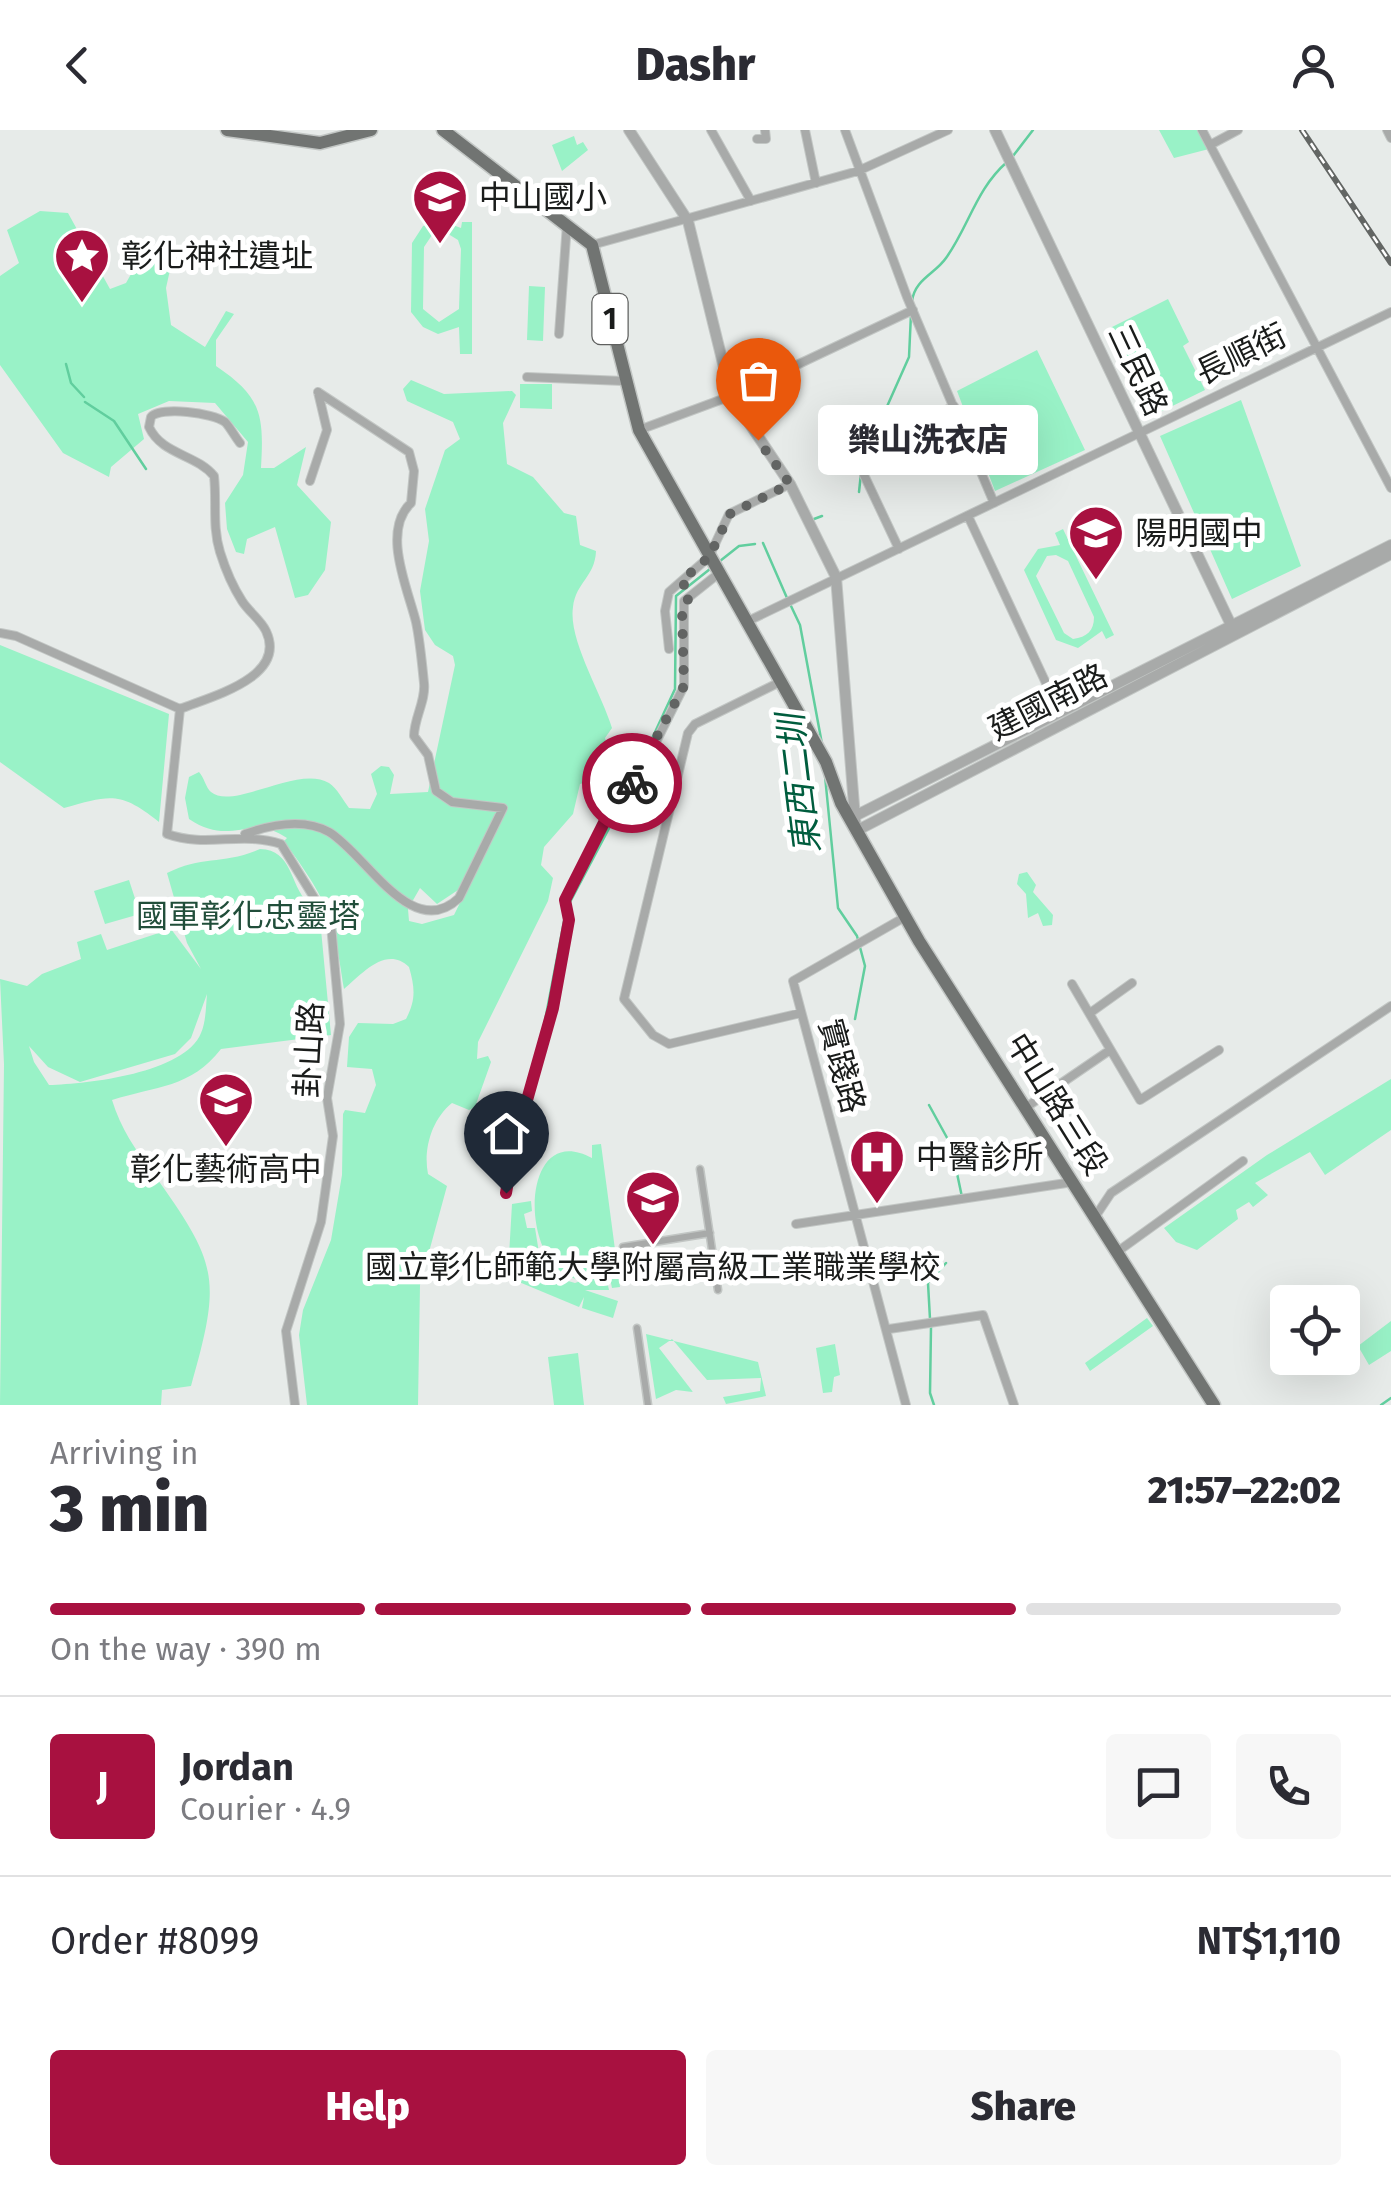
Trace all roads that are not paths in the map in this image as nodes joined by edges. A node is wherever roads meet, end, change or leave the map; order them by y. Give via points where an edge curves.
1 (227, 130) edge
2 (371, 130) edge
3 (443, 130) edge
4 (629, 130) edge
5 (710, 130) edge
6 (765, 130) edge
7 (805, 130) edge
8 (845, 130) edge
9 (948, 130) edge
10 (994, 130) edge
11 (1202, 130) edge
12 (1238, 130) edge
13 (1387, 130) edge
14 (318, 137) edge
15 (1391, 138) edge
16 (757, 140) dead end
17 (1210, 145) junction
18 (858, 171) junction
19 (816, 183) junction
20 (752, 201) junction
21 (688, 221) junction
22 (567, 224) junction
23 (592, 245) junction
24 (913, 310) junction
25 (1391, 312) edge
26 (559, 334) dead end
27 (1314, 346) junction
28 (526, 377) dead end
29 (623, 381) junction
30 (731, 396) junction
31 (954, 406) junction
32 (639, 430) junction
33 (1138, 431) junction
34 (240, 443) dead end
35 (310, 481) dead end
36 (790, 484) junction
37 (1391, 488) edge
38 (994, 503) junction
39 (968, 516) junction
40 (1391, 545) edge
41 (899, 549) junction
42 (1391, 554) edge
43 (714, 566) junction
44 (836, 578) junction
45 (681, 581) junction
46 (691, 594) junction
47 (1261, 613) junction
48 (746, 622) junction
49 (1233, 628) junction
50 (0, 633) edge
51 (669, 650) dead end
52 (780, 682) junction
53 (180, 709) junction
54 (1059, 711) junction
55 (854, 822) junction
56 (241, 836) junction
57 (905, 917) junction
58 (1072, 984) dead end
59 (1132, 984) dead end
60 (1391, 1006) edge
61 (802, 1013) junction
62 (1090, 1013) junction
63 (1110, 1050) junction
64 (1219, 1050) dead end
65 (1028, 1106) junction
66 (1242, 1161) dead end
67 (700, 1169) dead end
68 (1074, 1182) junction
69 (506, 1193) dead end
70 (857, 1213) junction
71 (1095, 1218) junction
72 (796, 1224) dead end
73 (710, 1234) junction
74 (623, 1247) dead end
75 (1117, 1252) junction
76 (718, 1290) dead end
77 (637, 1328) dead end
78 (889, 1329) junction
79 (294, 1405) edge
80 (648, 1405) edge
81 (906, 1405) edge
82 (1014, 1405) edge
83 (1214, 1405) edge

1 - 14 main road
2 - 14 main road
3 - 22 main road
4 - 21 street
5 - 20 street
6 - 16 street via 766,139
7 - 19 street
8 - 18 street
9 - 18 street
10 - 33 street, 三民路
11 - 17 street
12 - 17 street
13 - 15 street
17 - 27 street
18 - 19 street
18 - 24 street
19 - 20 street
20 - 21 street
21 - 23 street
21 - 30 street
22 - 23 main road
22 - 26 street
23 - 29 main road, 1
24 - 30 street
24 - 31 street
25 - 27 street, 長順街
27 - 33 street, 長順街
27 - 37 street
28 - 29 street
29 - 32 main road, 1
30 - 32 street
30 - 36 street
31 - 38 street
31 - 41 street via 870,453 863,469
32 - 43 main road, 1
33 - 38 street, 長順街
33 - 49 street, 三民路
34 - 53 street via 214,417 167,408 151,416 161,444 214,476 220,551 270,648 267,660 240,685
35 - 56 street via 326,430 318,392 409,452 412,503 404,510 399,540 424,684 414,736 428,755 436,791 452,802 503,808 459,898 434,913 412,907 327,831 273,824
36 - 43 street via 730,514
36 - 44 street
38 - 39 street, 長順街
39 - 41 street, 長順街
39 - 54 street
40 - 47 street
41 - 44 street, 長順街
42 - 47 street
43 - 45 street
43 - 46 street
43 - 48 main road, 1
44 - 48 street, 長順街
44 - 55 street
45 - 46 street
45 - 51 street via 669,592 665,610
46 - 69 street via 682,610 684,686 564,906 556,1009
47 - 49 street, 建國南路
48 - 52 main road, 1
49 - 54 street, 建國南路
49 - 55 street, 建國南路
50 - 53 street
52 - 55 main road, 1
52 - 61 street via 688,733 624,999 669,1044
53 - 56 street, 卦山路 via 167,834 205,844
54 - 55 street, 建國南路
55 - 57 main road, 中山路三段 / 1
56 - 79 street, 卦山路 via 281,844 331,925 340,1024 327,1098 333,1136 314,1250 286,1331
57 - 61 street, 實踐路 via 792,980
57 - 65 main road, 中山路三段 / 1
58 - 62 street
59 - 62 street
60 - 71 street via 1111,1192
61 - 70 street, 實踐路
62 - 63 street
63 - 64 street via 1140,1100
63 - 65 street
65 - 68 main road, 中山路三段 / 1
66 - 75 street
67 - 73 street
68 - 70 street
68 - 71 main road, 中山路三段 / 1
70 - 72 street
70 - 78 street, 實踐路
71 - 75 main road, 中山路三段 / 1
73 - 74 street
73 - 76 street
75 - 83 main road, 中山路三段 / 1
77 - 80 street
78 - 81 street, 實踐路
78 - 82 street via 983,1314

